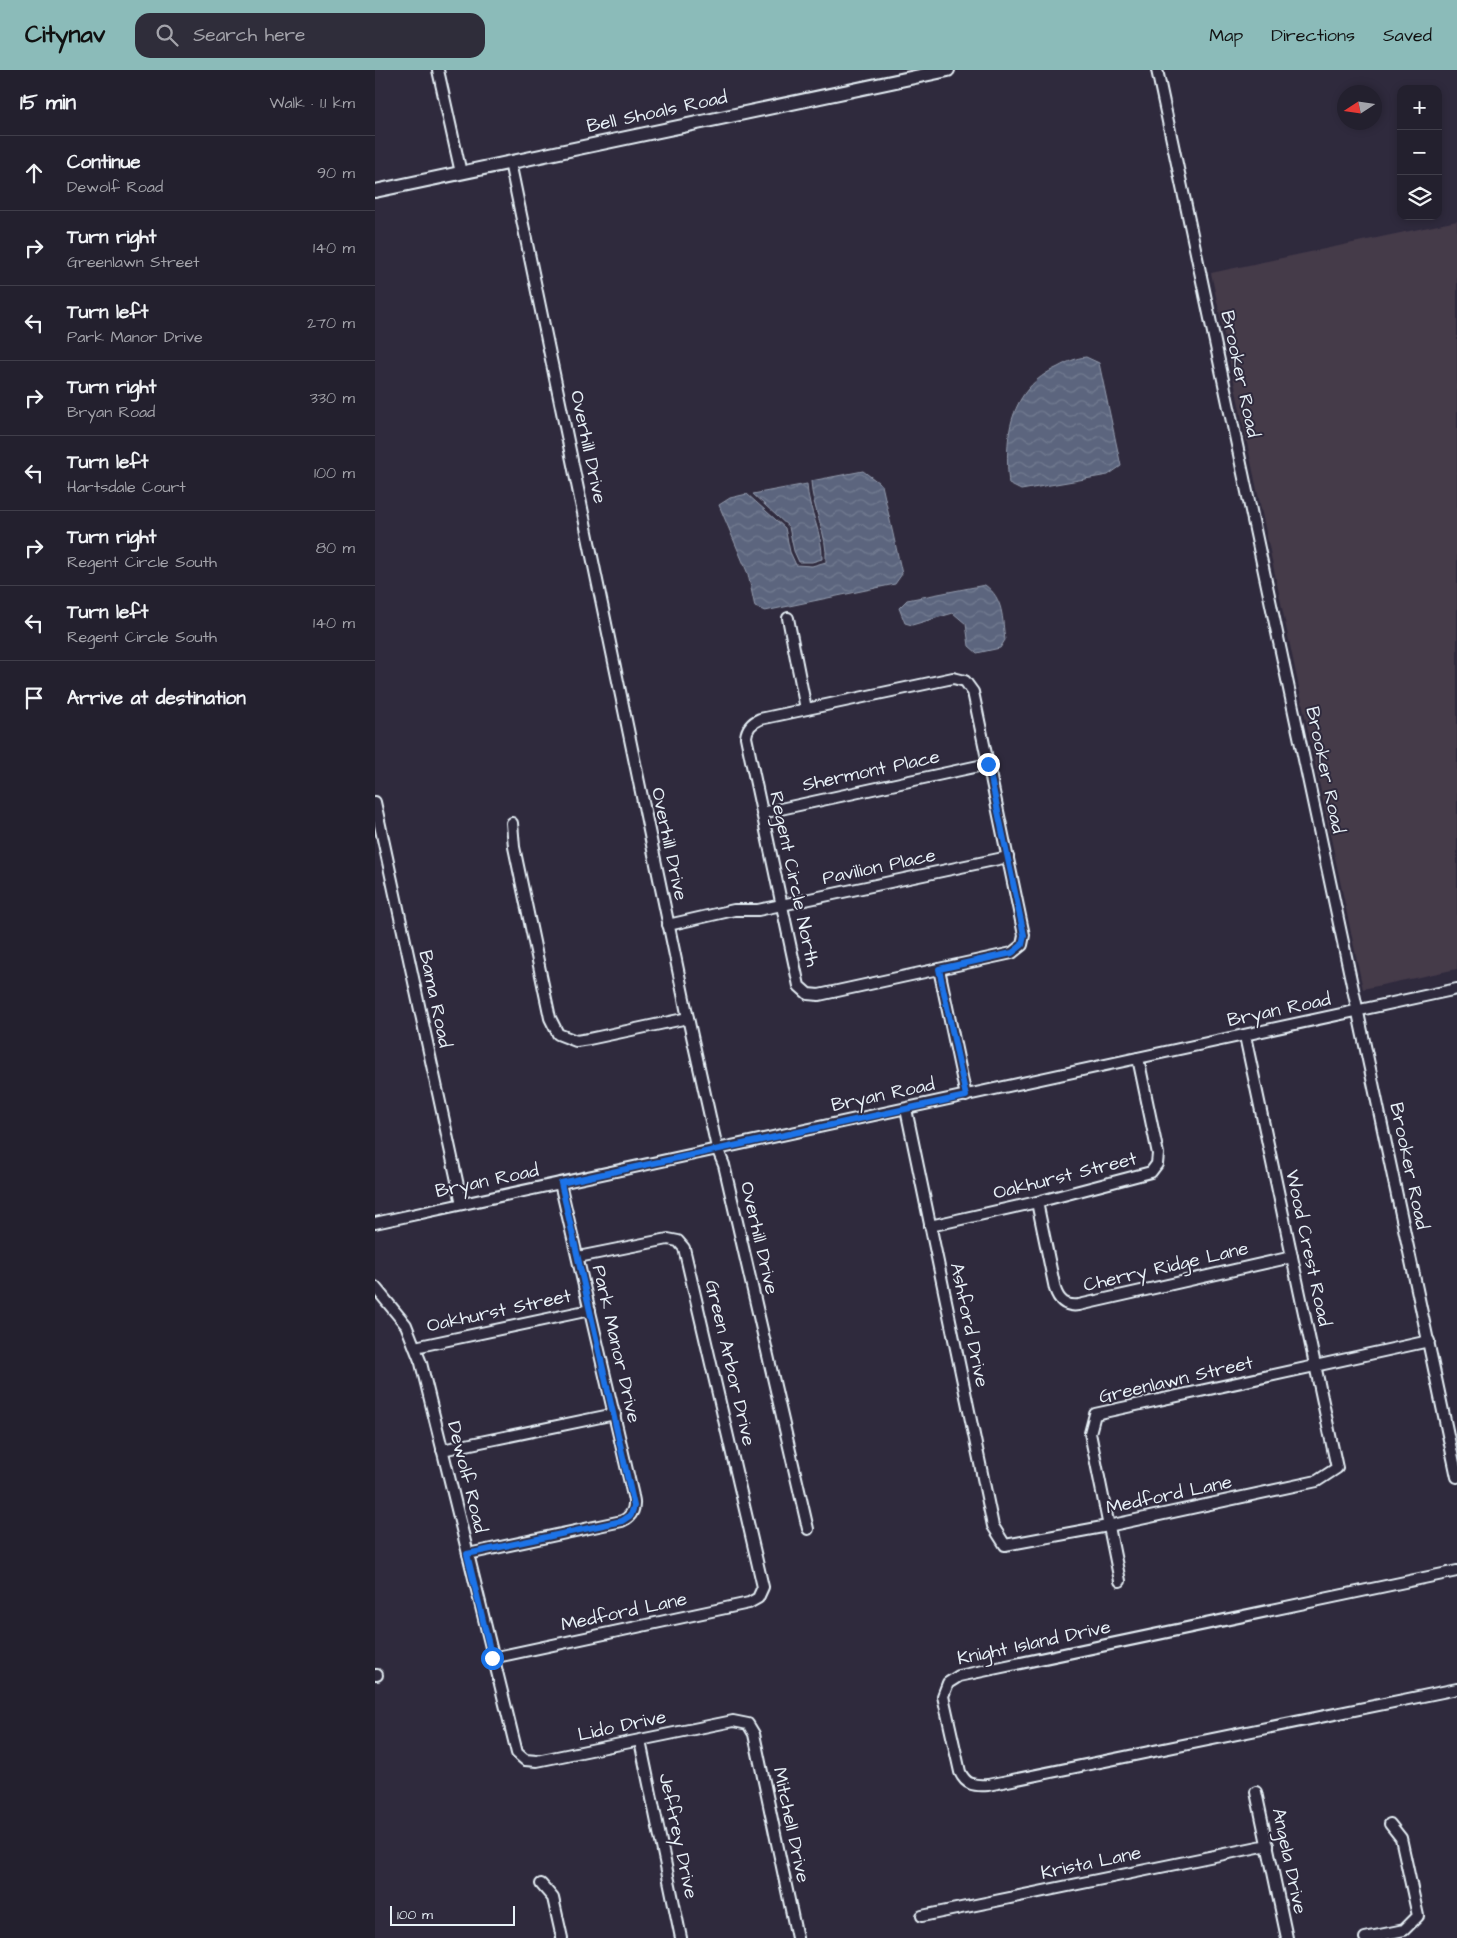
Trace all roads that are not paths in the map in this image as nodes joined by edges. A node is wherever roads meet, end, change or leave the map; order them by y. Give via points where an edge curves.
1 (438, 70) edge
2 (948, 70) edge
3 (1157, 70) edge
4 (510, 162) junction
5 (461, 173) junction
6 (375, 191) edge
7 (788, 618) dead end
8 (806, 709) junction
9 (988, 764) junction
10 (375, 802) edge
11 (762, 813) junction
12 (512, 823) dead end
13 (1008, 857) junction
14 (782, 905) junction
15 (668, 925) junction
16 (939, 969) junction
17 (1456, 992) edge
18 (1358, 1011) junction
19 (688, 1018) junction
20 (1245, 1036) junction
21 (1138, 1058) junction
22 (966, 1096) junction
23 (906, 1109) junction
24 (717, 1148) junction
25 (561, 1183) junction
26 (1037, 1202) junction
27 (462, 1204) junction
28 (375, 1223) edge
29 (931, 1226) junction
30 (1292, 1256) junction
31 (578, 1258) junction
32 (375, 1288) edge
33 (590, 1310) junction
34 (1429, 1341) junction
35 (415, 1347) junction
36 (1315, 1366) junction
37 (615, 1414) junction
38 (442, 1450) junction
39 (1337, 1468) joint
40 (1457, 1477) edge
41 (1108, 1526) junction
42 (808, 1529) dead end
43 (1005, 1545) joint
44 (467, 1554) junction
45 (1457, 1570) edge
46 (1120, 1581) dead end
47 (760, 1595) joint
48 (492, 1658) junction
49 (1457, 1689) edge
50 (745, 1722) joint
51 (640, 1741) junction
52 (513, 1745) joint
53 (1256, 1792) dead end
54 (1390, 1824) dead end
55 (1268, 1845) junction
56 (541, 1884) dead end
57 (922, 1916) dead end
58 (561, 1938) edge
59 (681, 1938) edge
60 (797, 1938) edge
61 (1287, 1938) edge
62 (1365, 1938) edge

1 - 5 street
2 - 4 main road, Bell Shoals Road
3 - 18 street, Brooker Road
4 - 5 main road, Bell Shoals Road
4 - 15 street, Overhill Drive
5 - 6 main road, Bell Shoals Road
7 - 8 street
8 - 9 street, Regent Circle North via 959,679 965,681 973,692
8 - 11 street, Regent Circle North via 754,721 747,730
9 - 11 street, Shermont Place
9 - 13 street
10 - 27 street, Bama Road
11 - 14 street, Regent Circle North
12 - 19 street via 550,1018 558,1034 576,1041
13 - 14 street, Pavilion Place
13 - 16 street via 1024,935 1022,945 1012,953
14 - 15 street, Pavilion Place via 734,910
14 - 16 street, Regent Circle North via 799,986 808,994 819,995
15 - 19 street, Overhill Drive
16 - 22 street
17 - 18 street, Bryan Road
18 - 20 street, Bryan Road
18 - 34 street, Brooker Road
19 - 24 street, Overhill Drive
20 - 21 street, Bryan Road
20 - 30 street, Wood Crest Road
21 - 22 street, Bryan Road
21 - 26 street, Oakhurst Street via 1158,1154 1155,1168 1145,1174
22 - 23 street, Bryan Road
23 - 24 street, Bryan Road
23 - 29 street, Ashford Drive
24 - 25 street, Bryan Road
24 - 42 street, Overhill Drive via 724,1165
25 - 27 street, Bryan Road
25 - 31 street, Park Manor Drive
26 - 29 street, Oakhurst Street
26 - 30 street, Cherry Ridge Lane via 1055,1289 1061,1300 1069,1305
27 - 28 street, Bryan Road
29 - 43 street, Ashford Drive via 993,1526
30 - 36 street, Wood Crest Road
31 - 33 street, Park Manor Drive
31 - 47 street, Green Arbor Drive via 668,1239 678,1241 684,1248 762,1578
32 - 35 street, Dewolf Road via 406,1324
33 - 35 street, Oakhurst Street
33 - 37 street, Park Manor Drive
34 - 36 street, Greenlawn Street
34 - 40 street, Brooker Road
35 - 38 street, Dewolf Road
36 - 39 street, Wood Crest Road
36 - 41 street, Greenlawn Street via 1095,1414 1090,1433
37 - 38 street
37 - 44 street, Park Manor Drive via 634,1500 632,1512 622,1521
38 - 44 street, Dewolf Road
39 - 41 street, Medford Lane via 1317,1481
41 - 43 street, Medford Lane
41 - 46 street, Greenlawn Street
44 - 48 street, Dewolf Road
45 - 49 street, Knight Island Drive via 959,1676 948,1683 943,1696 963,1780 975,1786 988,1786
47 - 48 street, Medford Lane via 749,1603
48 - 52 street, Dewolf Road
50 - 51 street, Lido Drive via 733,1721
50 - 60 street, Mitchell Drive via 754,1734
51 - 52 street, Lido Drive via 532,1762 519,1756
51 - 59 street, Jeffrey Drive
53 - 55 street, Angela Drive
54 - 62 street via 1401,1838 1418,1916 1404,1930
55 - 57 street, Krista Lane
55 - 61 street, Angela Drive
56 - 58 street via 553,1898

